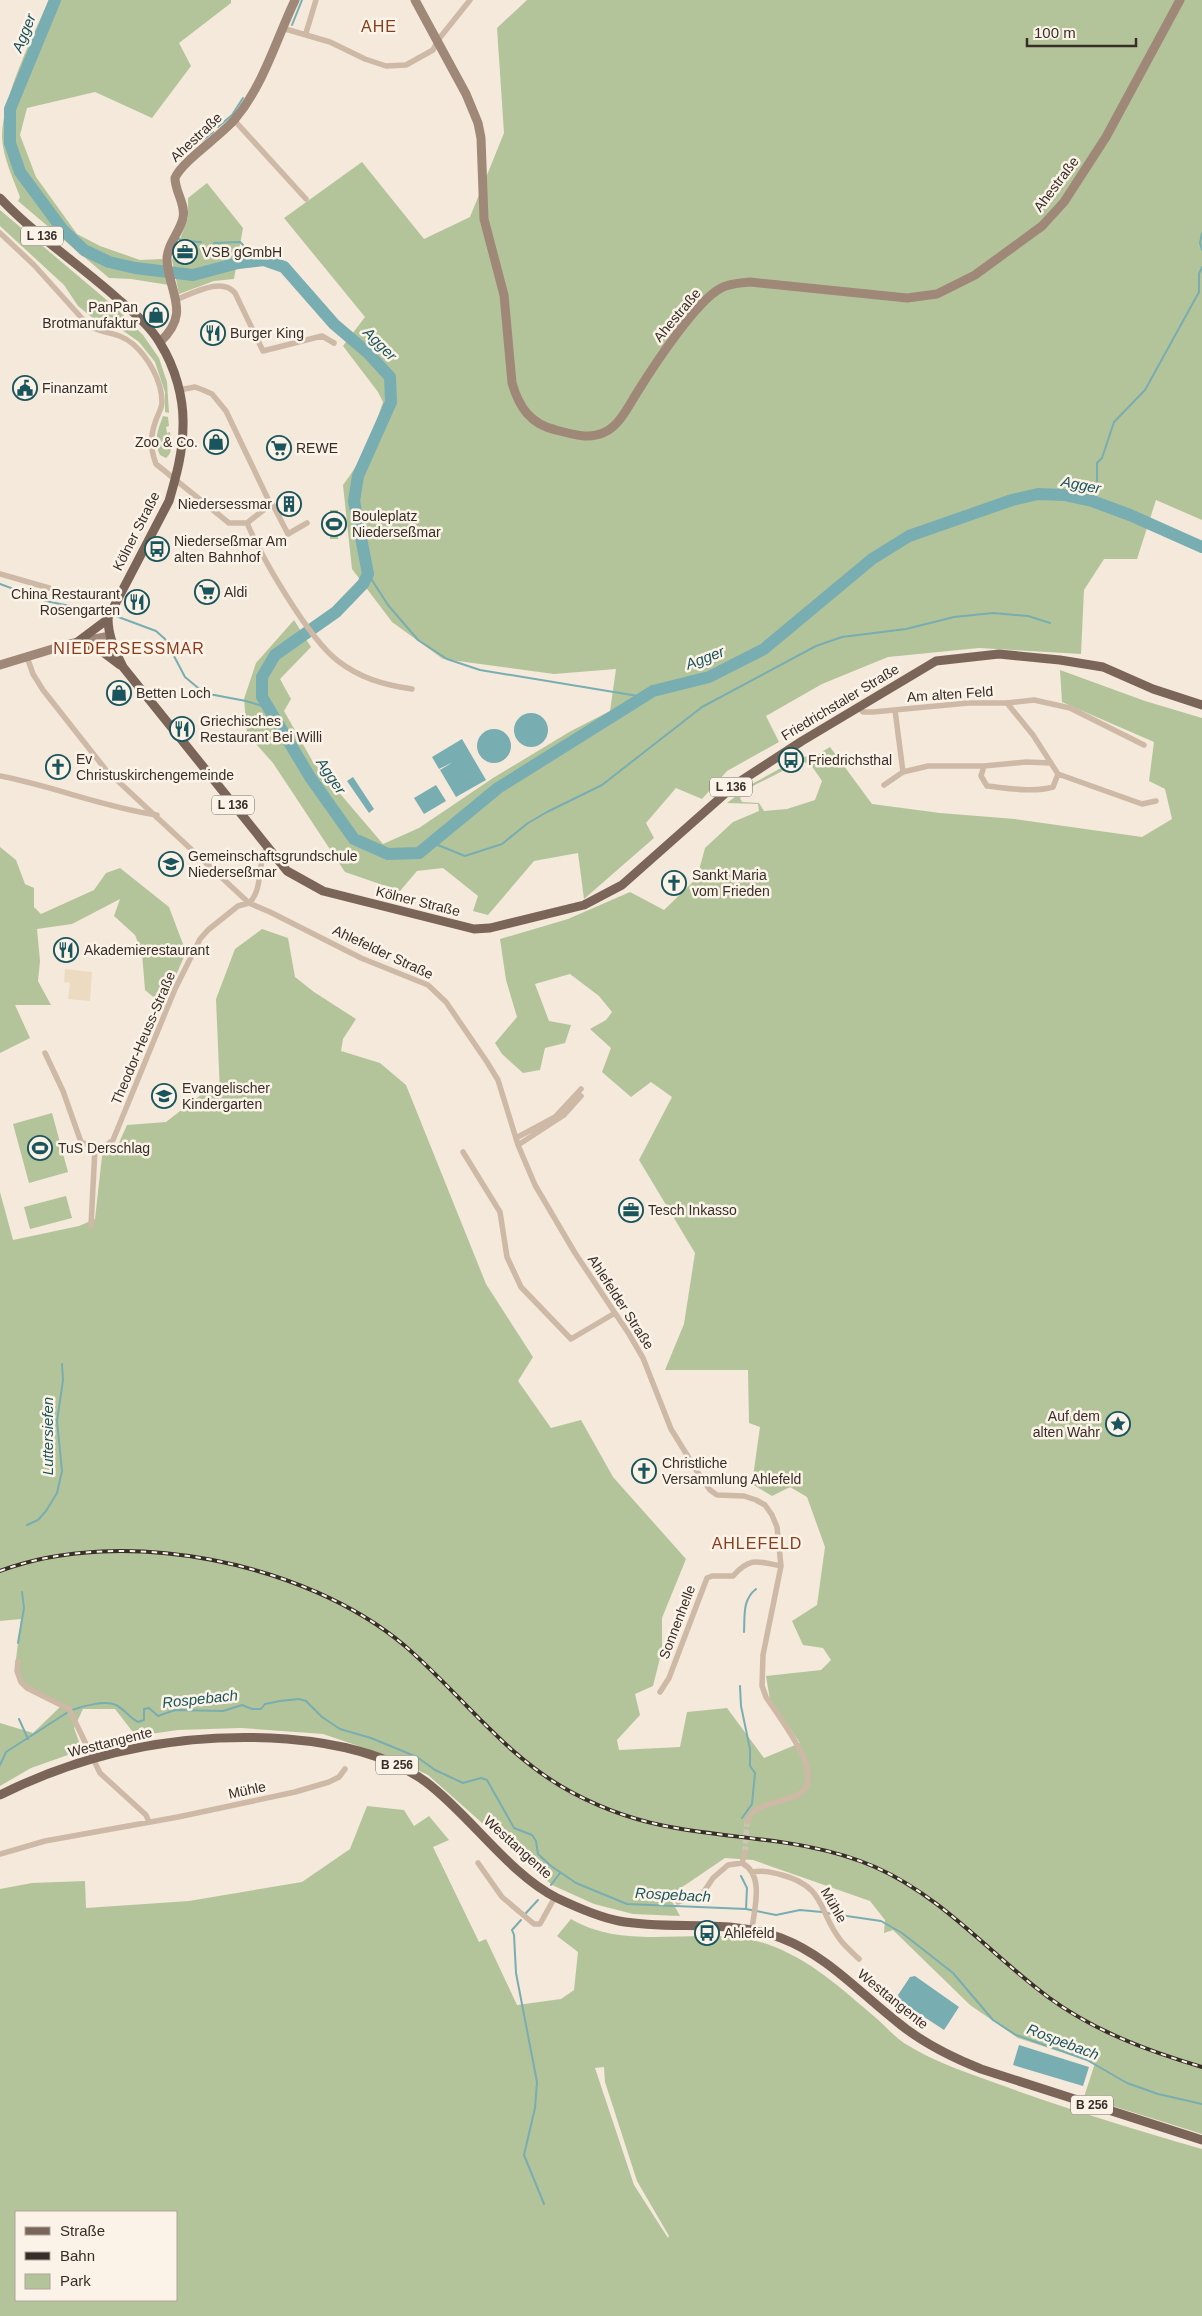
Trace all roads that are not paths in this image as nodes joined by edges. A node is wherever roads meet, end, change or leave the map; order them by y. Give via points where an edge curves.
1 (295, 0) edge
2 (316, 0) edge
3 (415, 0) edge
4 (470, 0) edge
5 (1180, 0) edge
6 (282, 28) junction
7 (306, 33) junction
8 (438, 40) junction
9 (234, 120) junction
10 (0, 198) edge
11 (306, 199) dead end
12 (0, 233) edge
13 (176, 300) junction
14 (160, 342) junction
15 (334, 343) dead end
16 (179, 390) junction
17 (175, 480) junction
18 (268, 502) junction
19 (247, 524) junction
20 (307, 524) dead end
21 (0, 574) edge
22 (49, 588) dead end
23 (109, 616) junction
24 (110, 636) junction
25 (76, 642) junction
26 (27, 657) junction
27 (0, 665) edge
28 (123, 667) junction
29 (412, 689) dead end
30 (1007, 703) junction
31 (1202, 705) edge
32 (860, 708) junction
33 (895, 710) junction
34 (1144, 745) dead end
35 (1051, 763) junction
36 (984, 766) junction
37 (903, 772) junction
38 (1058, 774) junction
39 (0, 776) edge
40 (884, 786) dead end
41 (1156, 801) dead end
42 (157, 815) junction
43 (267, 847) junction
44 (249, 903) junction
45 (534, 917) joint
46 (45, 1053) dead end
47 (580, 1088) dead end
48 (581, 1096) dead end
49 (516, 1138) junction
50 (518, 1146) junction
51 (96, 1148) junction
52 (463, 1152) dead end
53 (91, 1194) junction
54 (85, 1201) dead end
55 (90, 1226) dead end
56 (615, 1313) junction
57 (781, 1566) junction
58 (18, 1661) dead end
59 (660, 1692) dead end
60 (93, 1758) junction
61 (345, 1770) dead end
62 (0, 1795) edge
63 (149, 1822) junction
64 (747, 1822) tunnel mouth
65 (746, 1852) tunnel mouth
66 (0, 1854) edge
67 (478, 1863) dead end
68 (742, 1863) junction
69 (752, 1872) junction
70 (555, 1897) junction
71 (678, 1902) dead end
72 (752, 1929) junction
73 (858, 1959) dead end
74 (1202, 2140) edge

1 - 6 main road, Ahestraße
2 - 7 street
3 - 8 main road, Ahestraße
4 - 8 street
5 - 8 main road, Ahestraße via 1106,137 1064,202 1042,226 1014,248 975,275 937,294 907,298 750,282 733,283 719,289 704,302 656,361 620,420 605,432 589,436 552,429 533,419 520,408 515,396 504,295 484,219 478,123
6 - 7 street
6 - 9 main road, Ahestraße via 266,70
7 - 8 street via 386,66 406,65 423,58 433,50
9 - 11 street, Ahestraße
9 - 13 main road, Ahestraße via 177,173 175,184 184,210 183,219 167,261
10 - 14 main road, Kölner Straße / L 136 via 132,311
12 - 17 street via 34,264 88,325 122,336 151,365 162,402 151,442 152,452 156,464
13 - 14 main road, Ahestraße via 174,328
13 - 15 street via 214,286 231,287 262,351 322,336
14 - 16 main road, Kölner Straße / L 136
16 - 17 main road, Kölner Straße / L 136 via 183,426
16 - 18 street via 195,387 212,394 219,402 267,493
17 - 19 street via 229,523
17 - 23 main road, Kölner Straße / L 136 via 169,501
18 - 19 street via 266,508
18 - 20 street via 273,505 288,534
19 - 29 street via 303,619 339,662 369,680
21 - 22 street
23 - 24 main road, Kölner Straße / L 136
23 - 25 main road
24 - 25 main road
24 - 28 main road, Kölner Straße / L 136
25 - 26 main road
25 - 28 main road via 100,650
26 - 27 main road
26 - 42 street via 43,690 106,770
28 - 43 main road, Kölner Straße / L 136
30 - 33 street, Am alten Feld
30 - 34 street, Am alten Feld via 1034,700 1070,708
30 - 35 street, Am alten Feld
31 - 32 main road, Friedrichstaler Straße / L 136 via 1153,689 1103,667 999,654 936,661
32 - 33 street, Am alten Feld via 863,712
32 - 45 main road, Friedrichstaler Straße / L 136 via 796,744 729,789 622,885 584,905
33 - 37 street, Am alten Feld
35 - 36 street
35 - 38 street, Am alten Feld
36 - 37 street via 928,766
36 - 38 street via 981,776 987,786 1004,788 1044,790 1053,787
37 - 40 street
38 - 41 street via 1142,804
39 - 42 street via 95,803
42 - 44 street
43 - 44 street via 257,896
43 - 45 main road, Kölner Straße / L 136 via 287,872 324,891 474,929
44 - 49 street, Ahlefelder Straße via 361,958 420,980 434,990 446,1002 498,1080
44 - 51 street, Theodor-Heuss-Straße via 230,911 200,940 172,997 118,1133 107,1146
46 - 51 street via 63,1091 78,1136 84,1144
47 - 49 street via 555,1117
48 - 50 street via 564,1115
49 - 50 street, Ahlefelder Straße
50 - 56 street, Ahlefelder Straße via 556,1221
51 - 53 street
52 - 56 street via 500,1212 507,1257 521,1287 571,1339
53 - 54 street
53 - 55 street
56 - 57 street, Ahlefelder Straße via 650,1370 671,1429 710,1490 718,1495 756,1500 765,1505 772,1515 777,1527
57 - 59 street, Sonnenhelle via 751,1561 732,1576 707,1578 669,1678
57 - 64 street, Ahlefelder Straße via 764,1640 762,1686 803,1756 807,1782 803,1792 759,1807
58 - 60 street via 19,1676 27,1688 68,1709
60 - 62 main road, Westtangente / B 256
60 - 63 street via 100,1773 146,1815
60 - 70 main road, Westtangente / B 256 via 154,1744 248,1736 322,1742 349,1748 393,1764 425,1782 524,1874
61 - 63 street, Mühle via 329,1782 295,1792
63 - 66 street, Mühle via 45,1841
65 - 68 street
67 - 70 street via 502,1897 534,1924 540,1924
68 - 69 street
68 - 71 street via 728,1865 713,1878 703,1894
69 - 72 street via 756,1884
69 - 73 street, Mühle via 762,1870 806,1883 819,1899 842,1942
70 - 72 main road, Westtangente / B 256 via 617,1921
72 - 74 main road, Westtangente / B 256 via 805,1949 840,1973 898,2024 950,2056

